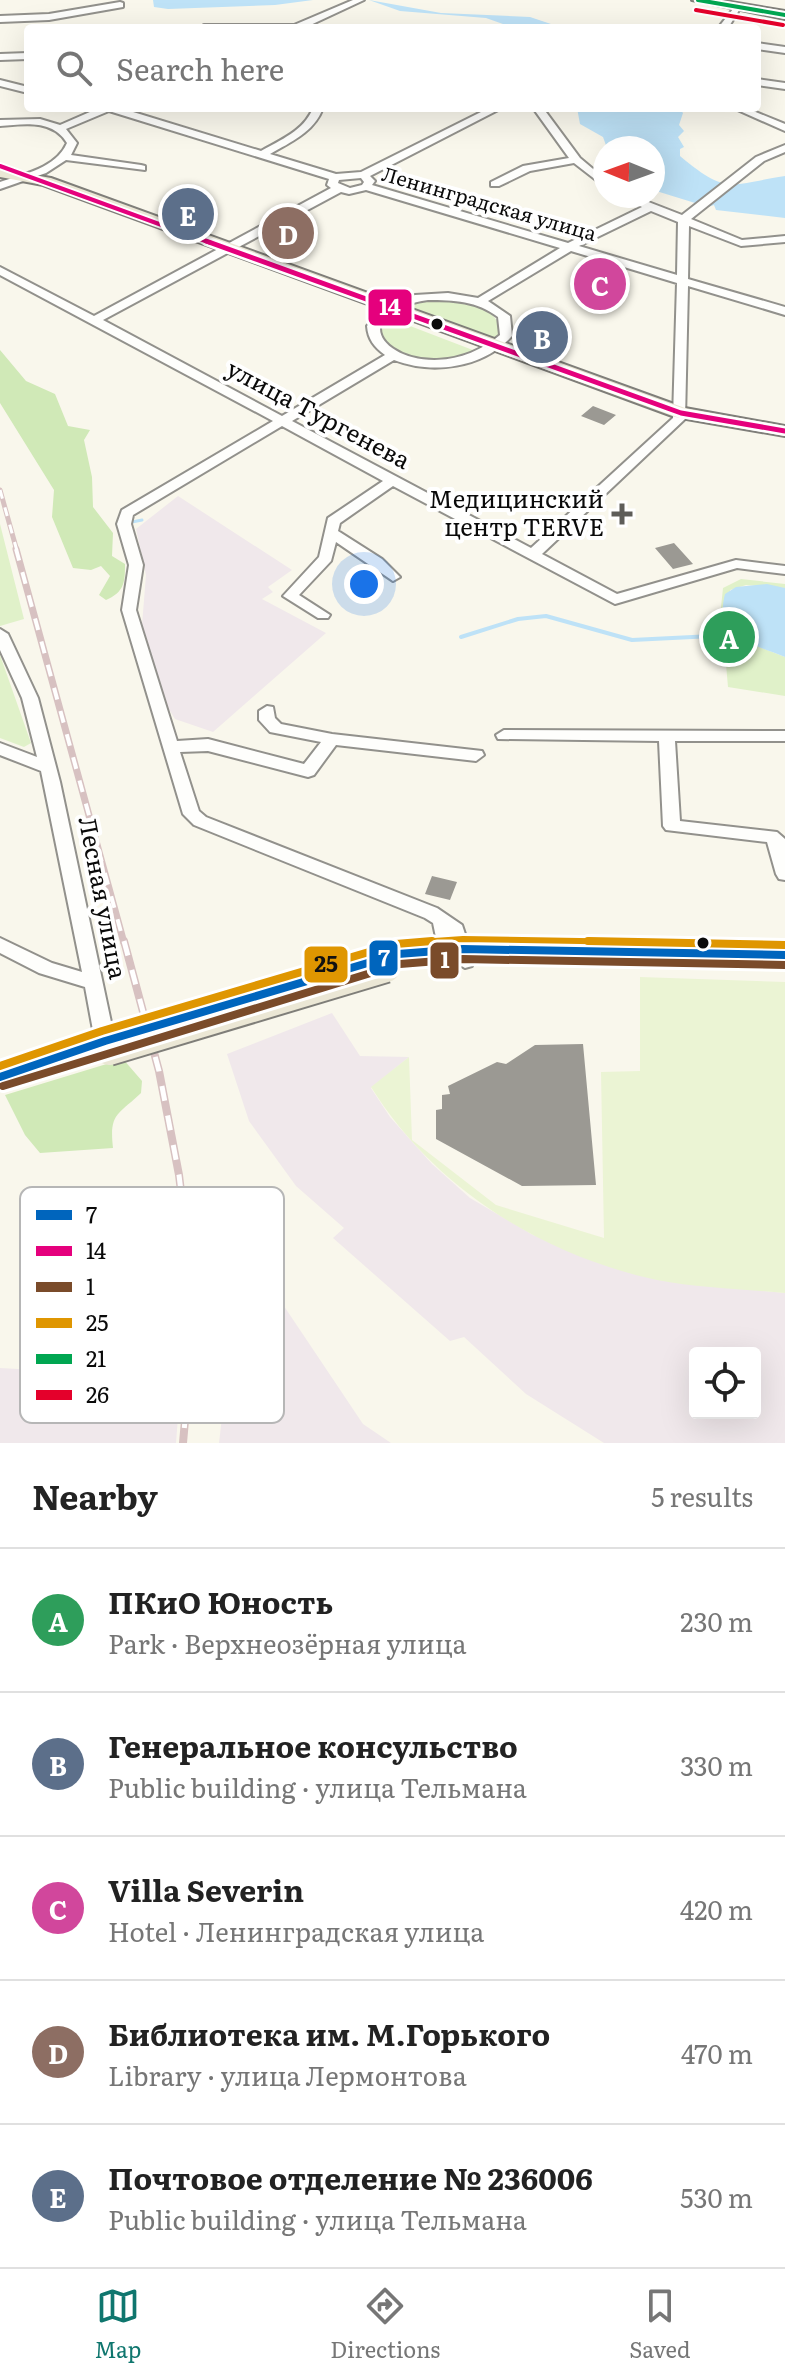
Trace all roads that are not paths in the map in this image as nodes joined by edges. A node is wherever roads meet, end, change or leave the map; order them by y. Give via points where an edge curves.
1 (360, 0) edge
2 (698, 0) edge
3 (714, 0) edge
4 (120, 5) dead end
5 (737, 7) junction
6 (785, 14) edge
7 (0, 19) edge
8 (304, 24) edge
9 (726, 24) edge
10 (761, 47) edge
11 (785, 50) edge
12 (24, 56) edge
13 (0, 57) edge
14 (0, 83) edge
15 (761, 83) edge
16 (785, 86) edge
17 (24, 89) edge
18 (99, 112) edge
19 (122, 112) edge
20 (316, 112) edge
21 (490, 112) edge
22 (541, 112) edge
23 (747, 112) edge
24 (0, 123) edge
25 (60, 128) junction
26 (785, 128) edge
27 (785, 148) edge
28 (261, 155) junction
29 (65, 157) junction
30 (576, 160) junction
31 (0, 166) edge
32 (141, 168) dead end
33 (0, 173) edge
34 (593, 174) edge
35 (23, 175) junction
36 (364, 181) junction
37 (336, 183) junction
38 (495, 184) dead end
39 (0, 186) edge
40 (648, 208) joint
41 (683, 223) junction
42 (785, 239) edge
43 (571, 246) junction
44 (226, 248) junction
45 (0, 270) edge
46 (682, 280) junction
47 (479, 302) junction
48 (388, 308) junction
49 (785, 311) edge
50 (93, 321) junction
51 (496, 346) junction
52 (393, 355) junction
53 (681, 413) junction
54 (282, 420) junction
55 (785, 431) edge
56 (393, 480) junction
57 (330, 532) junction
58 (532, 555) junction
59 (785, 570) edge
60 (393, 577) dead end
61 (323, 615) dead end
62 (0, 634) edge
63 (267, 711) dead end
64 (504, 735) dead end
65 (667, 735) junction
66 (785, 736) edge
67 (332, 739) junction
68 (170, 747) junction
69 (0, 749) edge
70 (476, 755) dead end
71 (46, 767) junction
72 (785, 874) edge
73 (0, 945) edge
74 (456, 955) junction
75 (785, 955) edge
76 (785, 968) edge
77 (92, 982) junction
78 (107, 1046) junction
79 (0, 1077) edge
80 (0, 1088) edge

1 - 8 street
2 - 5 main road
3 - 6 main road
4 - 7 street
5 - 6 main road
5 - 9 street
10 - 11 street
12 - 13 street
14 - 17 street
15 - 16 street
18 - 25 street
19 - 28 street, Ленинградская улица
20 - 28 street via 304,129
21 - 36 street
22 - 30 street
23 - 26 street
24 - 25 street via 25,121
25 - 29 street via 72,143
27 - 41 street via 760,159 693,209
28 - 37 street, Ленинградская улица
29 - 32 street
29 - 35 street
30 - 34 street
30 - 38 street via 527,168
31 - 35 main road
33 - 35 main road
35 - 39 street
35 - 44 main road
36 - 37 street, Ленинградская улица
36 - 37 street, Ленинградская улица via 348,173
36 - 43 street, Ленинградская улица
37 - 44 street
40 - 41 street
40 - 43 street
41 - 42 street via 748,244
41 - 46 street
43 - 46 street, Ленинградская улица
43 - 47 street
44 - 48 main road
44 - 50 street
45 - 50 street, улица Тургенева
46 - 49 street, Ленинградская улица
46 - 53 street
47 - 48 street via 428,296
47 - 51 street via 506,321 506,336
48 - 51 main road
48 - 52 street via 374,332
50 - 54 street, улица Тургенева
51 - 52 street via 452,362
51 - 53 main road
52 - 54 street
53 - 55 main road
53 - 58 street
54 - 56 street, улица Тургенева
54 - 68 street via 127,513 124,524 136,565 129,610
56 - 57 street via 333,521
56 - 58 street, улица Тургенева
57 - 60 street
57 - 61 street via 326,558 290,596
58 - 59 street, улица Тургенева via 615,599 736,564
62 - 71 street, Лесная улица via 30,698
63 - 67 street via 267,720 276,728
64 - 65 street
65 - 66 street
65 - 72 street via 672,826 771,836 777,840
67 - 68 street via 308,771 208,745
67 - 70 street
68 - 74 street via 186,804 200,821 441,920
69 - 71 street
71 - 77 street, Лесная улица
73 - 77 street via 46,968
74 - 75 main road
74 - 76 main road
74 - 78 main road, bridge via 383,963
77 - 78 street, Лесная улица
78 - 79 main road
78 - 80 main road

